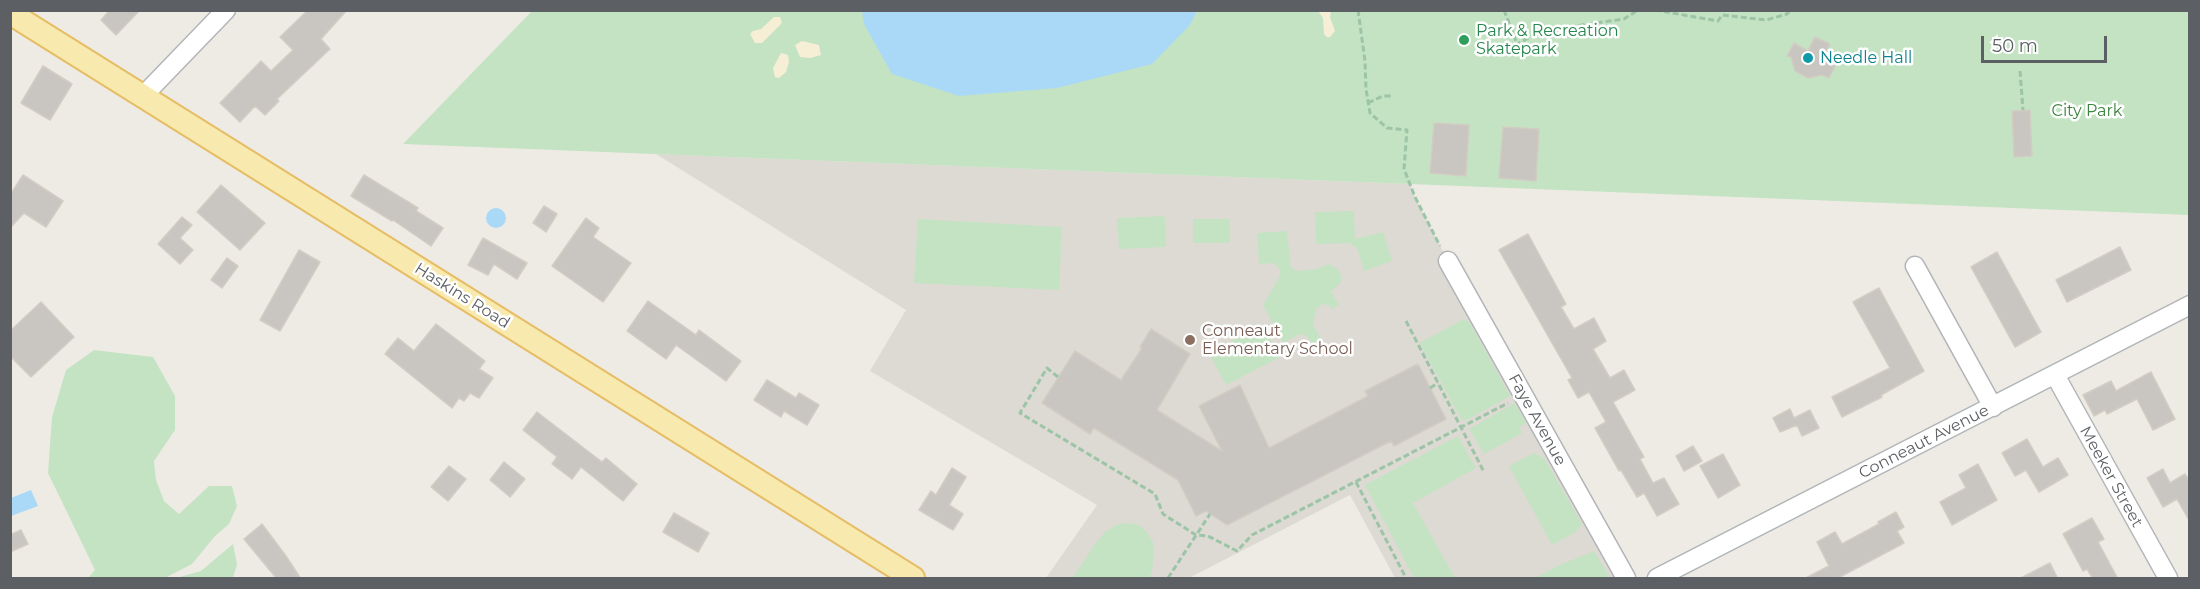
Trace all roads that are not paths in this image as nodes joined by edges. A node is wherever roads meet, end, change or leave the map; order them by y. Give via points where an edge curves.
1 (226, 10) edge
2 (10, 13) edge
3 (143, 96) junction
4 (1448, 261) road end
5 (1915, 266) dead end
6 (2190, 305) edge
7 (2055, 375) junction
8 (1993, 407) junction
9 (913, 579) edge
10 (1626, 579) edge
11 (1657, 579) edge
12 (2168, 579) edge

1 - 3 street
2 - 3 main road, Haskins Road
3 - 9 main road, Haskins Road
4 - 10 street, Faye Avenue
5 - 8 street
6 - 7 street, Conneaut Avenue
7 - 8 street, Conneaut Avenue
7 - 12 street, Meeker Street
8 - 11 street, Conneaut Avenue

